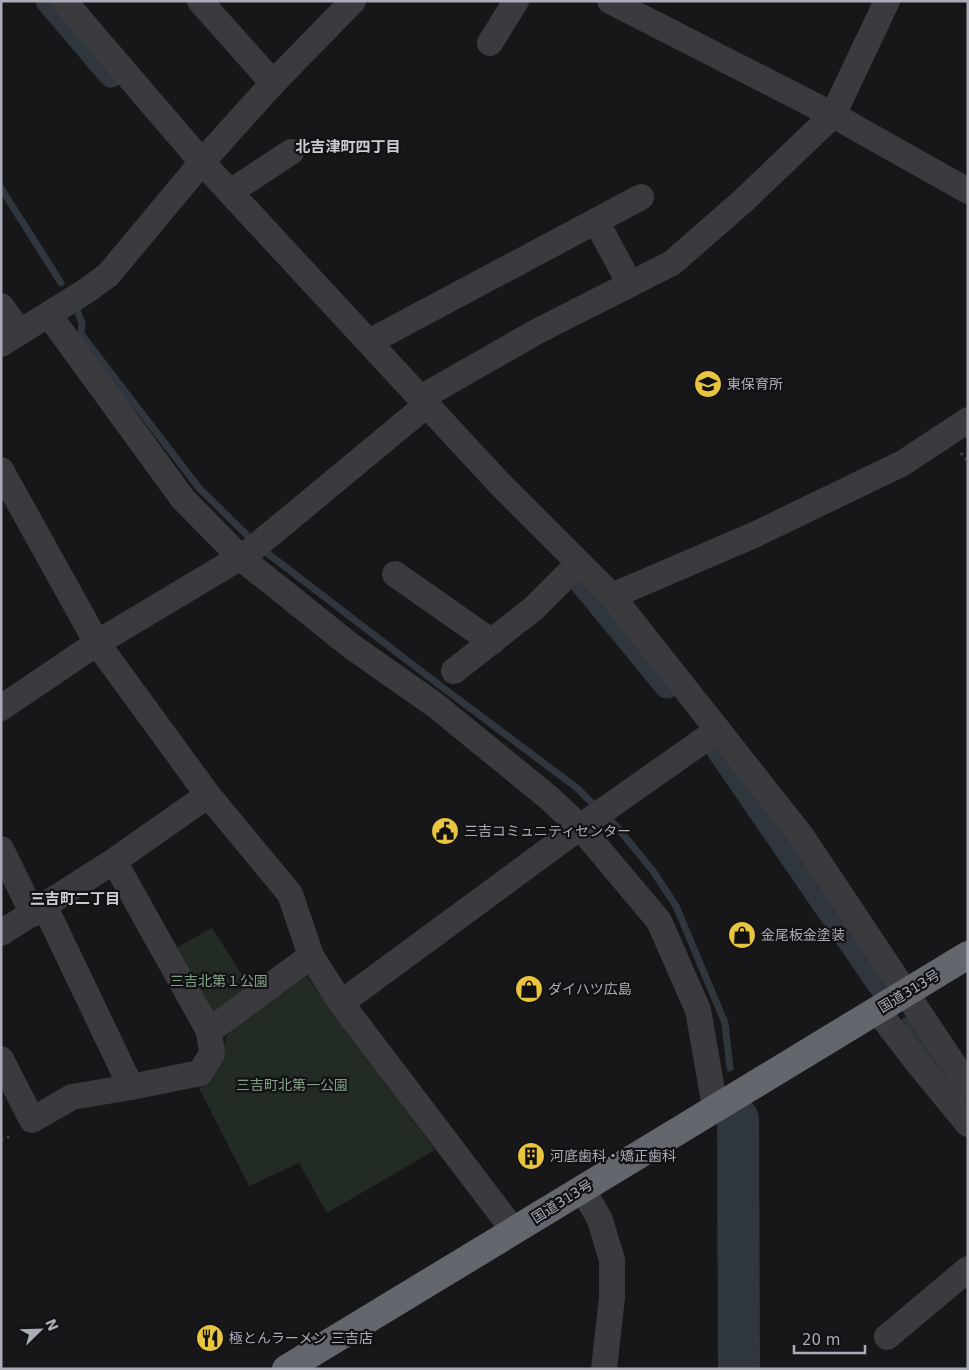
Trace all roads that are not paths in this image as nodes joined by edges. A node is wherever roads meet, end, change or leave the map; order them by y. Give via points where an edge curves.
1 (64, 1) edge
2 (200, 1) edge
3 (516, 1) edge
4 (887, 1) edge
5 (618, 3) edge
6 (340, 6) edge
7 (490, 43) dead end
8 (273, 83) junction
9 (833, 115) junction
10 (291, 152) dead end
11 (202, 162) junction
12 (968, 191) edge
13 (230, 192) junction
14 (641, 197) dead end
15 (596, 221) junction
16 (630, 284) junction
17 (1, 306) edge
18 (49, 315) junction
19 (11, 338) edge
20 (369, 342) junction
21 (426, 404) junction
22 (968, 420) edge
23 (4, 480) edge
24 (245, 555) junction
25 (572, 570) junction
26 (394, 574) dead end
27 (612, 596) junction
28 (492, 642) junction
29 (97, 644) junction
30 (454, 671) dead end
31 (1, 708) edge
32 (718, 730) junction
33 (208, 796) junction
34 (584, 824) junction
35 (1, 849) edge
36 (114, 861) junction
37 (39, 910) junction
38 (1, 933) edge
39 (968, 955) edge
40 (311, 956) junction
41 (906, 992) junction
42 (341, 1002) junction
43 (877, 1010) junction
44 (209, 1031) junction
45 (1, 1059) edge
46 (131, 1086) junction
47 (968, 1086) edge
48 (715, 1107) junction
49 (968, 1124) edge
50 (582, 1188) junction
51 (514, 1231) junction
52 (968, 1269) edge
53 (887, 1337) dead end
54 (286, 1369) edge
55 (604, 1369) edge

1 - 11 street
2 - 8 street
3 - 7 street
4 - 9 street
5 - 9 street
6 - 8 street
8 - 11 street
9 - 12 street
9 - 16 street via 672,263
10 - 13 street
11 - 13 street
11 - 18 street via 108,275
13 - 20 street
14 - 15 street
15 - 16 street
15 - 20 street
16 - 21 street via 536,332 431,392
17 - 19 street
18 - 19 street
18 - 24 street via 183,499
20 - 21 street
21 - 24 street
21 - 25 street via 500,484
22 - 27 street via 903,463 754,535
23 - 29 street
24 - 29 street
24 - 34 street via 350,646 435,705
25 - 27 street
25 - 28 street via 534,608
26 - 28 street
27 - 32 street
28 - 30 street
29 - 31 street
29 - 33 street
32 - 34 street
32 - 41 street via 800,834
33 - 36 street
33 - 40 street via 290,894
34 - 42 street
34 - 48 street via 659,921 698,1010
35 - 37 street
36 - 37 street
36 - 44 street
37 - 38 street
37 - 46 street
39 - 41 highway, 国道313号
40 - 42 street
40 - 44 street
41 - 43 highway, 国道313号
41 - 47 street
42 - 51 street
43 - 48 highway, 国道313号
43 - 49 street
44 - 46 street via 212,1054 200,1073
45 - 46 street via 32,1120 72,1097
48 - 50 highway, 国道313号
50 - 51 highway, 国道313号
50 - 55 street via 600,1220 612,1260 612,1297
51 - 54 highway, 国道313号
52 - 53 street

